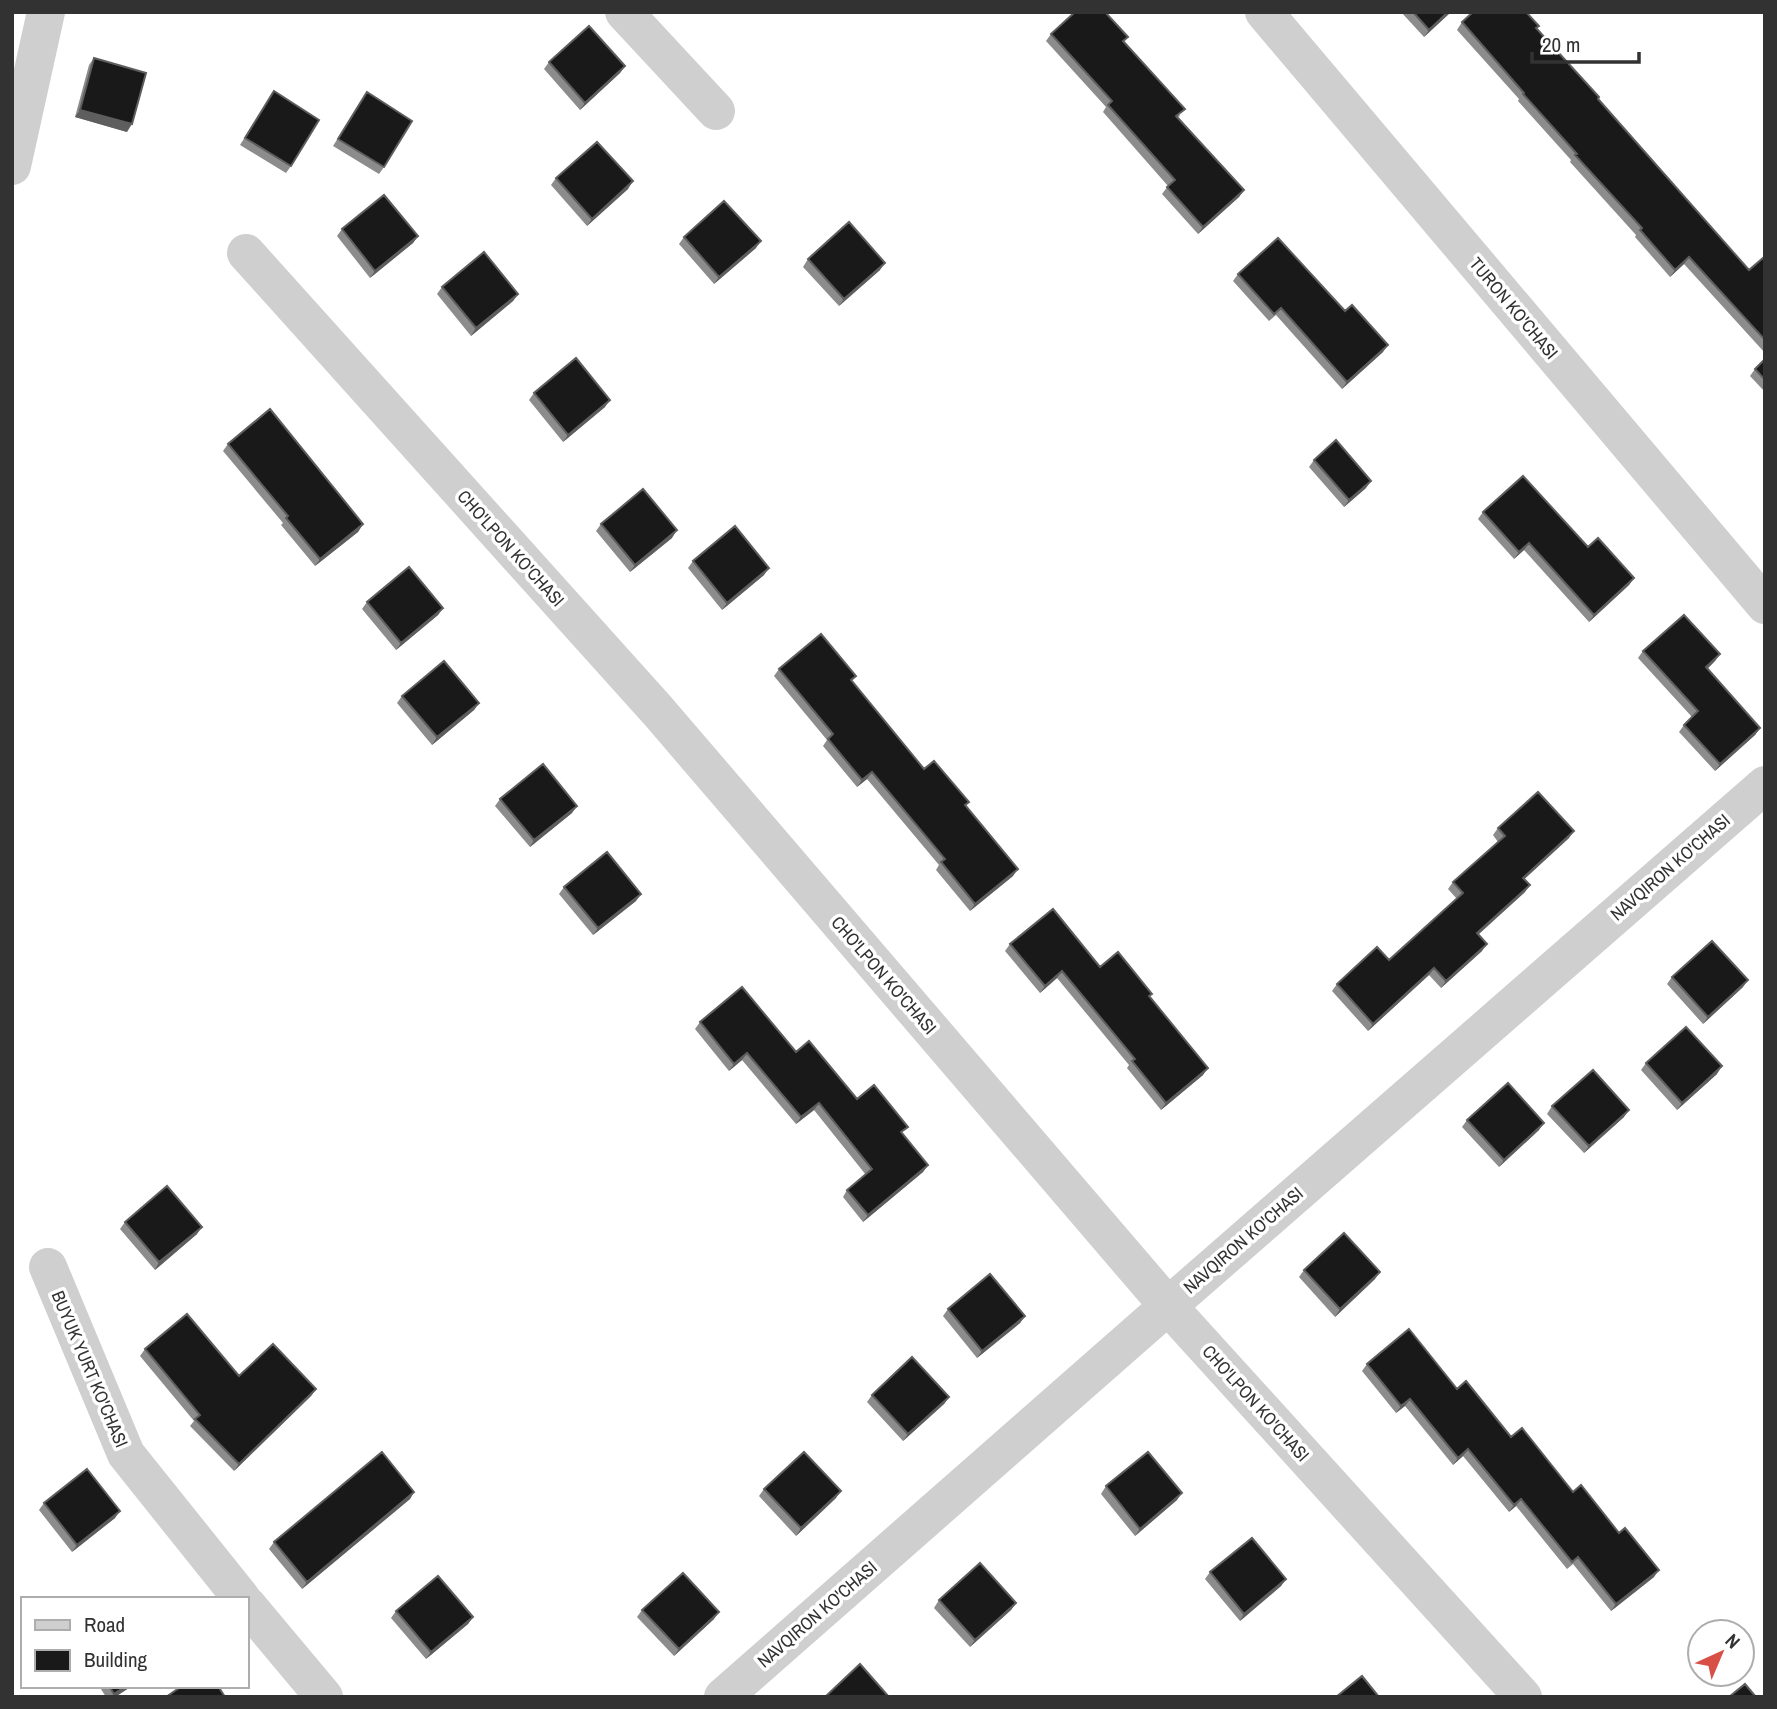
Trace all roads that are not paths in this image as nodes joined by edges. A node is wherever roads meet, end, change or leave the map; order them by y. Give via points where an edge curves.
1 (46, 12) edge
2 (624, 12) edge
3 (1264, 12) edge
4 (716, 111) dead end
5 (12, 166) edge
6 (246, 253) dead end
7 (1765, 605) edge
8 (1765, 785) edge
9 (48, 1267) dead end
10 (1168, 1306) junction
11 (240, 1597) edge
12 (248, 1606) edge
13 (324, 1697) edge
14 (723, 1697) edge
15 (1523, 1697) edge

1 - 5 street
2 - 4 street
3 - 7 street, TURON KO'CHASI
6 - 10 street, CHO'LPON KO'CHASI via 657,711
8 - 10 street, NAVQIRON KO'CHASI
9 - 11 street, BUYUK YURT KO'CHASI via 126,1454
10 - 14 street, NAVQIRON KO'CHASI
10 - 15 street, CHO'LPON KO'CHASI
12 - 13 street

